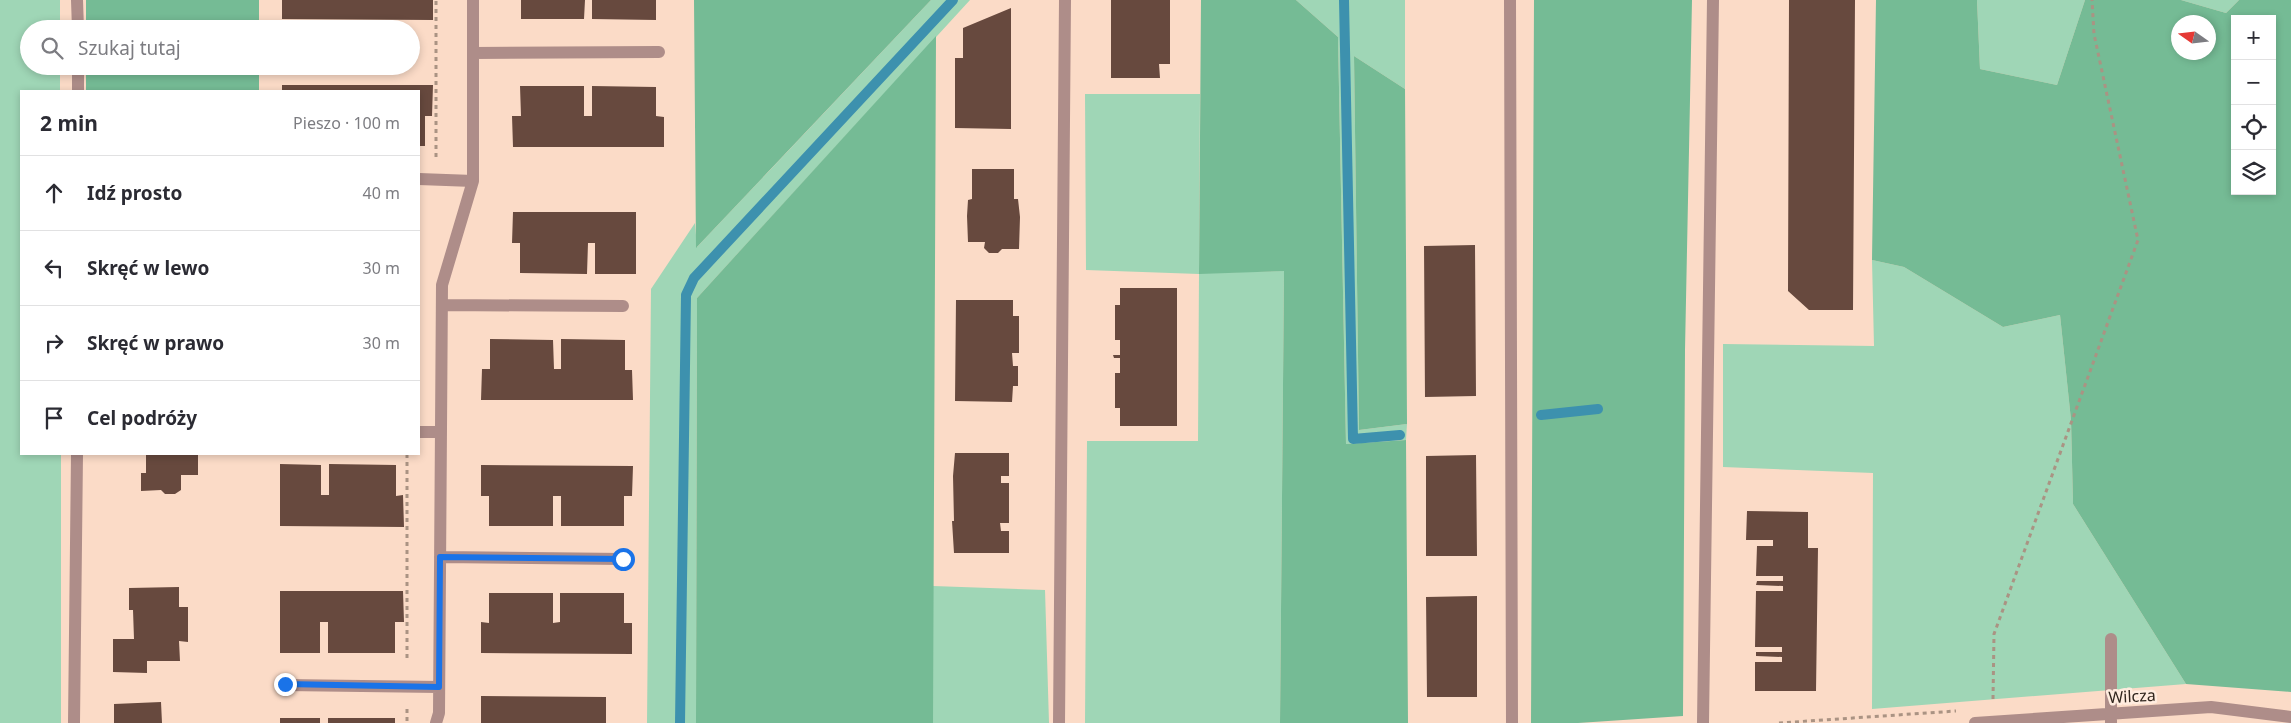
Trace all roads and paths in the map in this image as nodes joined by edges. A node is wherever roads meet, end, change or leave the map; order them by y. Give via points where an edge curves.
1 (77, 0) edge
2 (436, 0) edge
3 (473, 0) edge
4 (1065, 0) edge
5 (1510, 0) edge
6 (1713, 0) edge
7 (2092, 0) edge
8 (78, 20) edge
9 (659, 52) dead end
10 (473, 53) junction
11 (78, 75) edge
12 (78, 90) edge
13 (420, 178) edge
14 (420, 179) edge
15 (473, 181) junction
16 (442, 305) junction
17 (623, 306) dead end
18 (420, 432) edge
19 (441, 432) junction
20 (77, 455) edge
21 (406, 455) edge
22 (440, 557) junction
23 (623, 559) dead end
24 (2110, 639) dead end
25 (285, 684) dead end
26 (407, 687) junction
27 (439, 687) junction
28 (2291, 717) edge
29 (2111, 718) edge
30 (439, 720) edge
31 (1994, 722) junction
32 (74, 723) edge
33 (407, 723) edge
34 (1059, 723) edge
35 (1512, 723) edge
36 (1703, 723) edge
37 (1975, 723) edge

1 - 8 street
2 - 13 path via 436,162
3 - 10 street
4 - 34 street
5 - 35 street
6 - 36 street
7 - 31 path via 2094,34 2138,240 1994,634
9 - 10 street
10 - 15 street
11 - 12 street
14 - 15 street
15 - 16 street via 442,285
16 - 17 street
16 - 19 street
18 - 19 street
19 - 22 street
20 - 32 street
21 - 26 path
22 - 23 street
22 - 27 street
24 - 29 street
25 - 26 street
26 - 27 street
26 - 33 path
27 - 30 street
28 - 29 street, Wilcza via 2211,708
29 - 31 street, Wilcza
31 - 37 street, Wilcza

